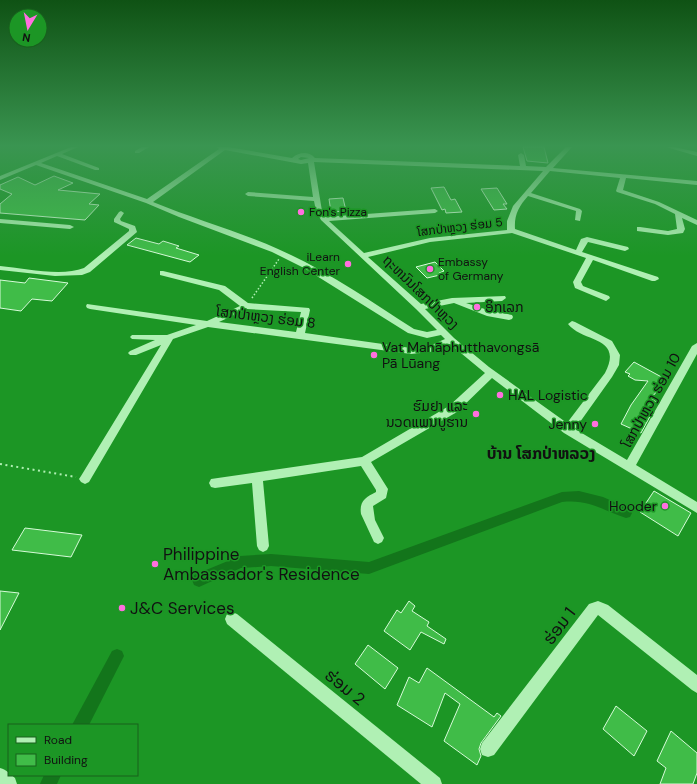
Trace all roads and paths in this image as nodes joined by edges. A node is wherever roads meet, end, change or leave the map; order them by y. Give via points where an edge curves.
1 (95, 184) edge
2 (173, 184) edge
3 (314, 184) edge
4 (536, 184) edge
5 (621, 184) edge
6 (248, 194) dead end
7 (528, 194) junction
8 (317, 199) junction
9 (148, 202) junction
10 (435, 210) dead end
11 (121, 213) dead end
12 (678, 214) junction
13 (324, 219) junction
14 (578, 220) dead end
15 (0, 221) edge
16 (697, 223) edge
17 (70, 227) dead end
18 (640, 229) dead end
19 (511, 230) junction
20 (625, 249) dead end
21 (578, 253) junction
22 (362, 256) junction
23 (592, 257) junction
24 (280, 258) dead end
25 (0, 268) edge
26 (163, 273) dead end
27 (655, 279) dead end
28 (502, 298) dead end
29 (606, 298) dead end
30 (452, 301) junction
31 (90, 306) dead end
32 (246, 306) junction
33 (419, 307) junction
34 (509, 317) dead end
35 (208, 324) junction
36 (572, 324) dead end
37 (443, 331) junction
38 (300, 335) junction
39 (135, 337) dead end
40 (170, 337) junction
41 (451, 340) junction
42 (697, 346) edge
43 (133, 353) dead end
44 (491, 373) junction
45 (568, 430) junction
46 (364, 461) junction
47 (0, 464) edge
48 (629, 467) junction
49 (257, 478) junction
50 (85, 479) joint
51 (215, 483) dead end
52 (697, 508) edge
53 (378, 538) dead end
54 (263, 546) dead end
55 (232, 619) dead end
56 (697, 685) edge
57 (488, 749) dead end
58 (0, 776) edge
59 (9, 784) edge
60 (434, 784) edge

1 - 9 street
2 - 9 street
3 - 8 street, ຖະຫນົນໂສກປ່າຫຼວງ
4 - 7 street, ໂສກປ່າຫຼວງ ຮ່ອມ 5
5 - 12 street via 619,191 657,203
6 - 8 street
7 - 14 street via 578,210
7 - 19 street, ໂສກປ່າຫຼວງ ຮ່ອມ 5 via 516,206
8 - 13 street, ຖະຫນົນໂສກປ່າຫຼວງ via 319,211
9 - 37 street via 275,250 307,266 410,331 432,336
10 - 13 street
11 - 25 street via 118,222 132,228 133,232 87,270 71,274
12 - 16 street
12 - 18 street via 680,232
13 - 22 street, ຖະຫນົນໂສກປ່າຫຼວງ
15 - 17 street
19 - 21 street
19 - 22 street, ໂສກປ່າຫຼວງ ຮ່ອມ 5 via 506,233 430,240
20 - 21 street via 587,239
21 - 23 street
22 - 33 street, ຖະຫນົນໂສກປ່າຫຼວງ
23 - 27 street
23 - 29 street via 577,285
24 - 32 path
26 - 32 street via 222,288
28 - 30 street
30 - 33 street
30 - 34 street via 490,314
31 - 35 street
32 - 35 street
32 - 38 street via 306,310
33 - 37 street, ຖະຫນົນໂສກປ່າຫຼວງ
35 - 38 street, ໂສກປ່າຫຼວງ ຮ່ອມ 8
35 - 40 street, ໂສກປ່າຫຼວງ ຮ່ອມ 8
36 - 45 street via 609,344 614,354 614,365 609,376
37 - 41 street, ຖະຫນົນໂສກປ່າຫຼວງ
38 - 41 street, ໂສກປ່າຫຼວງ ຮ່ອມ 8 via 410,351 430,349
39 - 40 street
40 - 43 street
40 - 50 street
41 - 44 street, ຖະຫນົນໂສກປ່າຫຼວງ
42 - 48 street, ໂສກປ່າຫຼວງ ຮ່ອມ 10
44 - 45 street, ຖະຫນົນໂສກປ່າຫຼວງ
44 - 46 street via 453,409
45 - 48 street, ຖະຫນົນໂສກປ່າຫຼວງ
46 - 49 street
46 - 53 street via 382,489 382,494 366,505
47 - 50 path
48 - 52 street, ຖະຫນົນໂສກປ່າຫຼວງ
49 - 51 street
49 - 54 street
55 - 60 street, ຮ່ອມ 2
56 - 57 street, ຮ່ອມ 1 via 603,610 594,609
58 - 59 street

